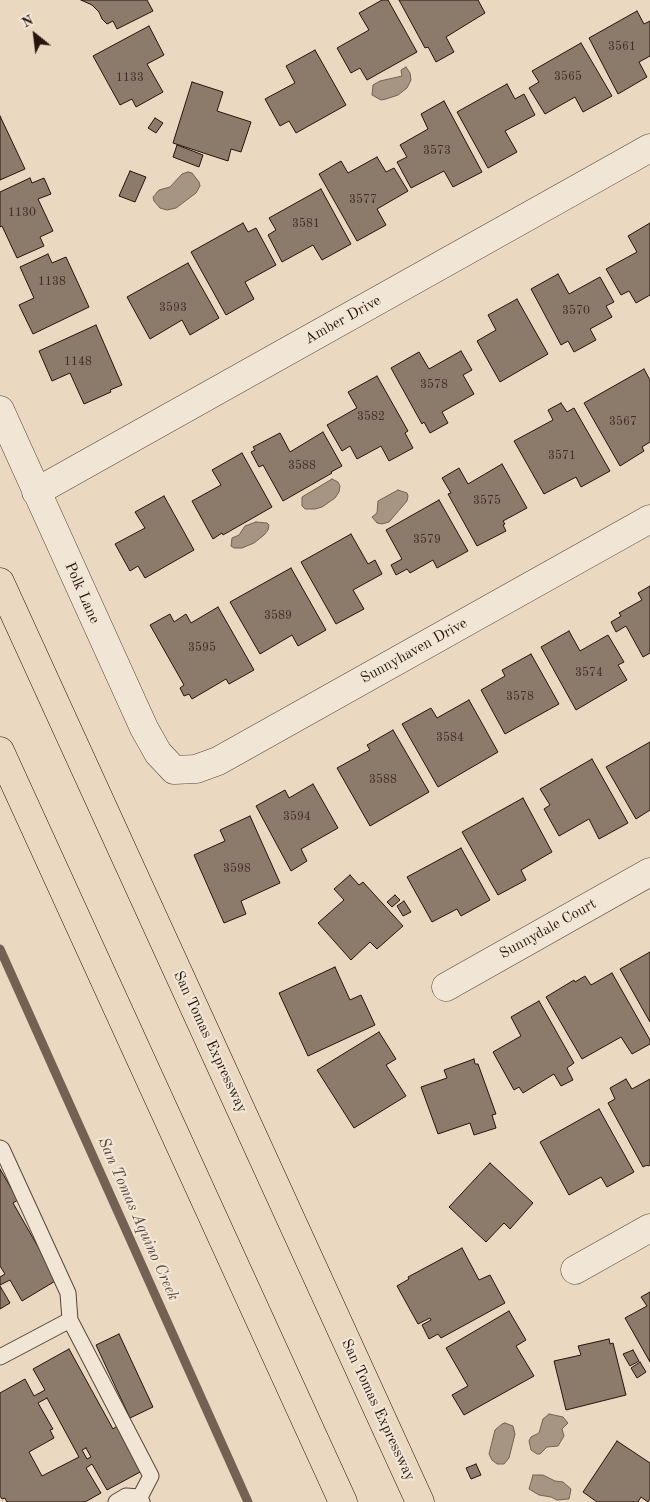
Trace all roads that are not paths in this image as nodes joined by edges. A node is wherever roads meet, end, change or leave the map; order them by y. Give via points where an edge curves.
1 (650, 148) edge
2 (0, 410) edge
3 (36, 492) junction
4 (650, 519) edge
5 (0, 582) edge
6 (0, 751) edge
7 (174, 770) joint
8 (650, 872) edge
9 (446, 987) dead end
10 (0, 1148) edge
11 (650, 1228) edge
12 (575, 1270) dead end
13 (70, 1320) junction
14 (0, 1357) edge
15 (141, 1499) edge
16 (116, 1502) edge
17 (344, 1502) edge
18 (420, 1502) edge

1 - 3 street, Amber Drive
2 - 3 street, Polk Lane
3 - 7 street, Polk Lane via 144,728 158,753
4 - 7 street, Sunnyhaven Drive via 218,761 196,770
5 - 18 highway, San Tomas Expressway
6 - 17 highway
8 - 9 street, Sunnydale Court
10 - 13 lane via 68,1293
11 - 12 street
13 - 14 lane
13 - 15 lane via 150,1476
15 - 16 lane via 126,1496

